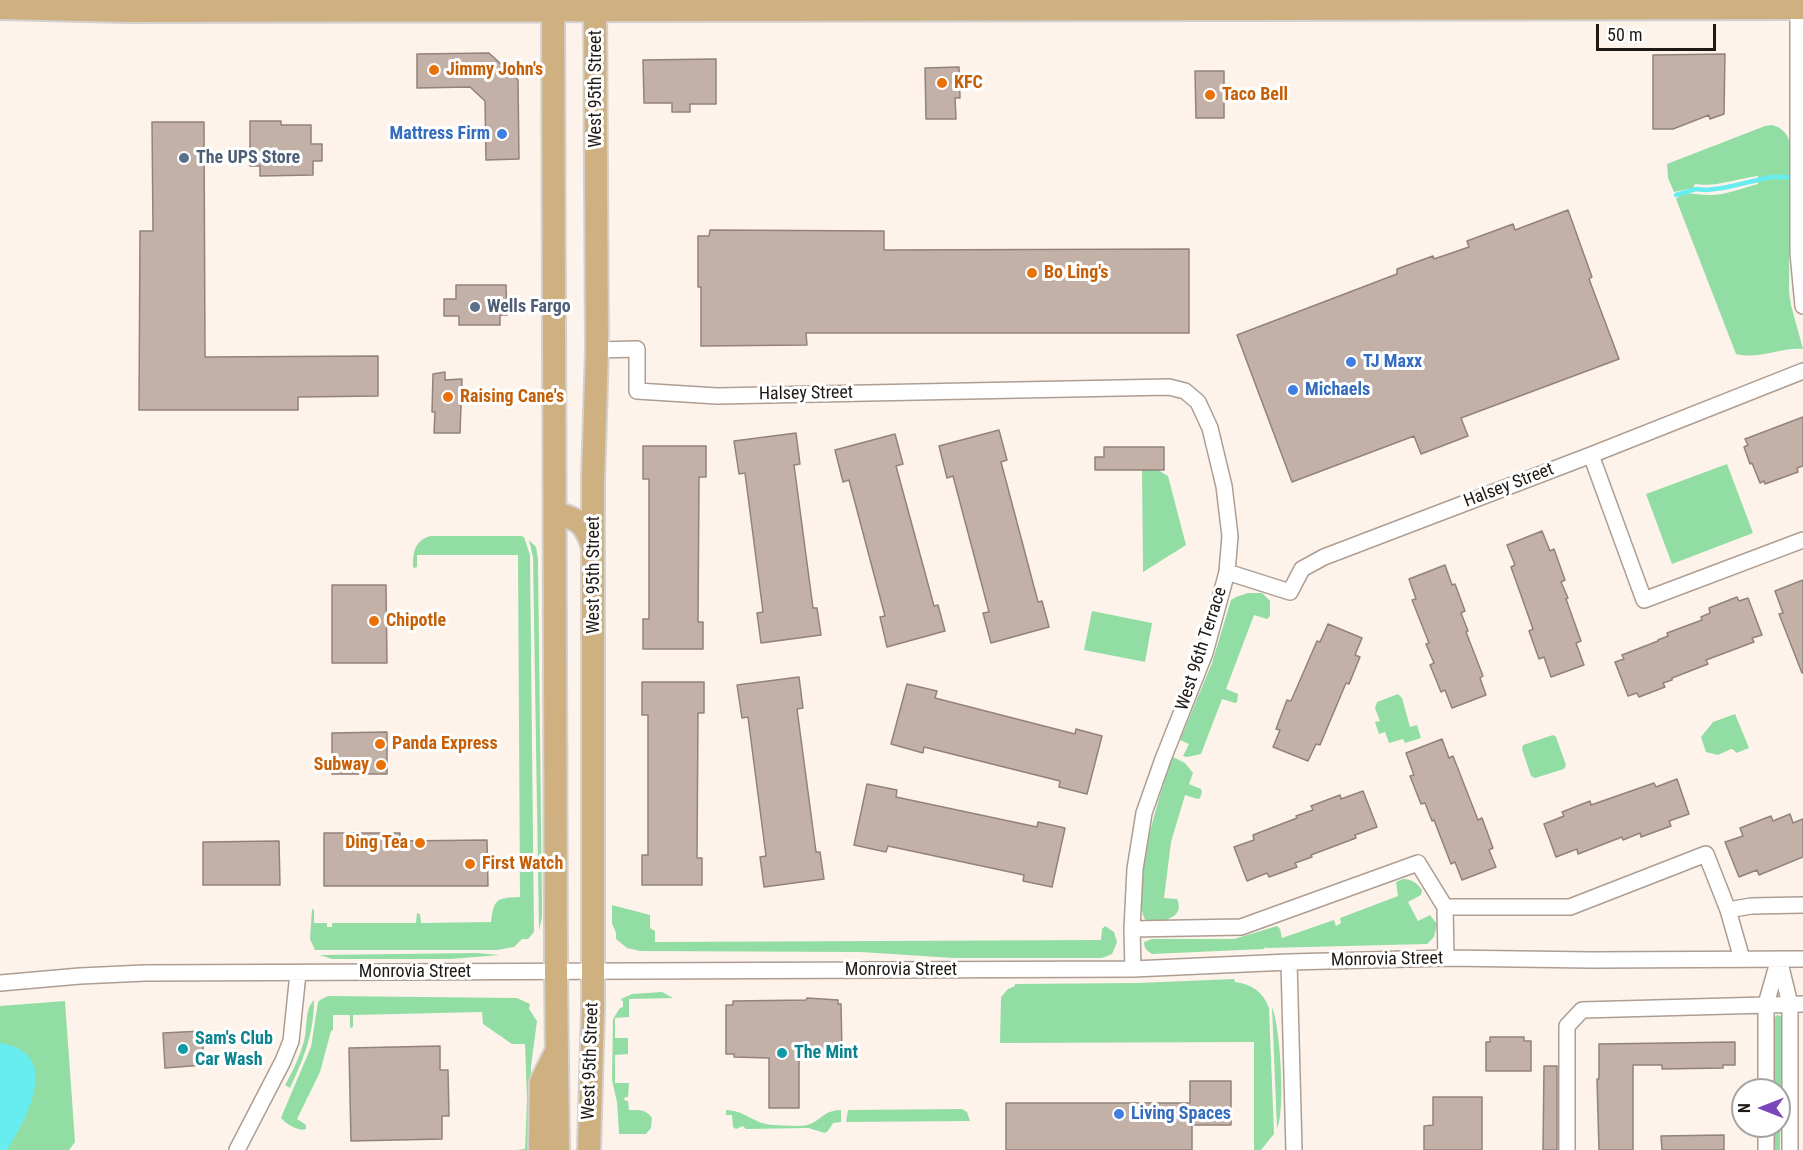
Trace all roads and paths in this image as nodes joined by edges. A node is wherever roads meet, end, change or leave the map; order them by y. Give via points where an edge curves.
1 (334, 5) edge
2 (553, 5) edge
3 (596, 5) edge
4 (1801, 5) edge
5 (126, 6) edge
6 (0, 8) edge
7 (1803, 306) edge
8 (597, 350) junction
9 (1803, 371) edge
10 (1055, 389) joint
11 (1590, 455) junction
12 (593, 480) junction
13 (555, 513) junction
14 (1803, 540) edge
15 (594, 549) junction
16 (1227, 572) junction
17 (1803, 905) edge
18 (1445, 907) junction
19 (1728, 910) junction
20 (1132, 929) junction
21 (1446, 958) junction
22 (1803, 958) edge
23 (1742, 959) junction
24 (1779, 959) junction
25 (1289, 962) junction
26 (1133, 969) junction
27 (593, 971) junction
28 (556, 972) junction
29 (298, 973) junction
30 (0, 983) edge
31 (1766, 1004) junction
32 (1796, 1004) edge
33 (557, 1050) junction
34 (1766, 1078) edge
35 (237, 1150) edge
36 (540, 1150) edge
37 (558, 1150) edge
38 (589, 1150) edge
39 (1294, 1150) edge
40 (1567, 1150) edge
41 (1790, 1150) edge

1 - 2 main road
1 - 5 main road
2 - 3 main road
2 - 13 main road, West 95th Street
3 - 4 main road
3 - 8 main road, West 95th Street
4 - 7 street via 1798,253
5 - 6 main road
8 - 10 street, Halsey Street via 637,350 637,391 717,396
8 - 12 main road, West 95th Street
9 - 11 street, Halsey Street
10 - 16 street, West 96th Terrace via 1169,387 1185,391 1198,402 1210,428 1224,486 1230,536
11 - 14 street via 1644,600
11 - 16 street, Halsey Street via 1324,557 1302,569 1290,592
12 - 13 main road via 586,496
12 - 15 main road, West 95th Street
13 - 15 main road via 575,519 587,529
13 - 28 main road, West 95th Street
15 - 27 main road, West 95th Street
16 - 20 street, West 96th Terrace via 1205,653 1144,813 1135,869
17 - 19 street
18 - 19 street via 1570,907 1706,854
18 - 20 street via 1418,863 1241,927
18 - 21 street
19 - 23 street
20 - 26 street, West 96th Terrace
21 - 23 street, Monrovia Street
21 - 25 street, Monrovia Street
22 - 24 street, Monrovia Street
23 - 24 street, Monrovia Street
24 - 31 street
24 - 32 street
25 - 26 street, Monrovia Street
25 - 39 street
26 - 27 street, Monrovia Street
27 - 28 street, Monrovia Street
27 - 38 main road, West 95th Street
28 - 29 street, Monrovia Street
28 - 33 main road, West 95th Street
29 - 30 street, Monrovia Street via 145,973
29 - 35 street via 291,1041
31 - 32 street
31 - 34 street
31 - 40 street via 1582,1010 1567,1026
32 - 41 street
33 - 36 main road via 540,1082
33 - 37 main road, West 95th Street

